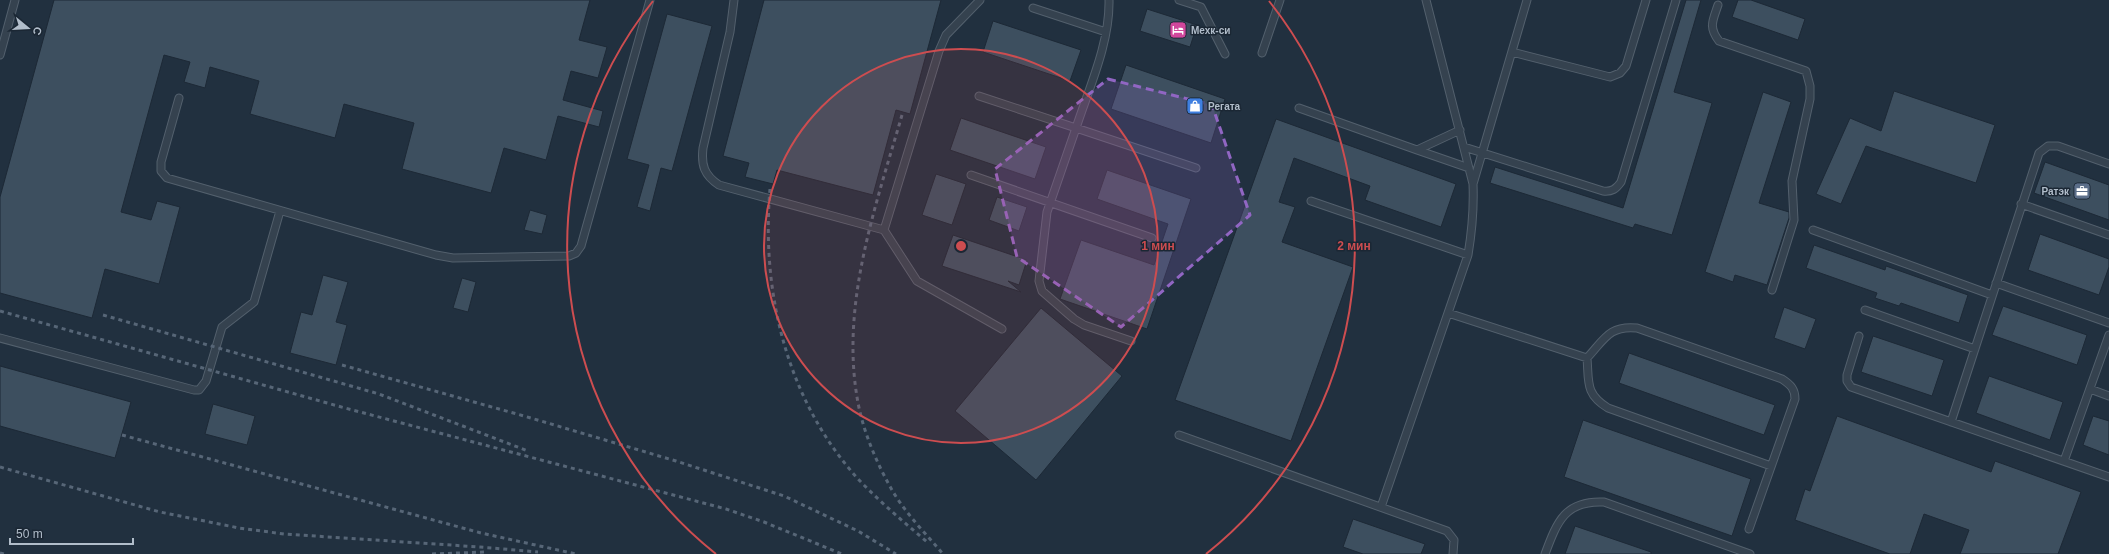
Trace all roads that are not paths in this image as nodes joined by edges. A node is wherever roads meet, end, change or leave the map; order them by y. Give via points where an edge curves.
1 (15, 0) edge
2 (650, 0) edge
3 (734, 0) edge
4 (980, 0) edge
5 (1109, 0) edge
6 (1180, 0) edge
7 (1280, 0) edge
8 (1426, 0) edge
9 (1527, 0) edge
10 (1646, 0) edge
11 (1676, 0) edge
12 (1718, 5) dead end
13 (1033, 8) dead end
14 (1106, 32) junction
15 (1512, 52) junction
16 (1262, 53) dead end
17 (1225, 54) dead end
18 (0, 55) edge
19 (979, 96) dead end
20 (179, 98) dead end
21 (1299, 108) dead end
22 (1076, 128) junction
23 (1460, 130) junction
24 (1464, 148) junction
25 (1417, 150) junction
26 (1482, 153) junction
27 (2109, 164) edge
28 (1196, 168) dead end
29 (1469, 168) junction
30 (971, 175) dead end
31 (1474, 184) junction
32 (1311, 201) dead end
33 (1050, 203) junction
34 (2021, 204) junction
35 (280, 211) junction
36 (884, 230) junction
37 (1813, 230) dead end
38 (2109, 235) edge
39 (1152, 238) dead end
40 (1468, 255) junction
41 (1996, 283) junction
42 (1772, 290) dead end
43 (1992, 295) junction
44 (1865, 310) dead end
45 (1448, 313) junction
46 (2109, 323) edge
47 (1002, 329) dead end
48 (2109, 335) edge
49 (1859, 336) dead end
50 (0, 338) edge
51 (1131, 341) dead end
52 (1974, 349) junction
53 (1587, 358) junction
54 (2090, 389) junction
55 (2109, 396) edge
56 (1951, 422) junction
57 (1179, 435) dead end
58 (2064, 461) junction
59 (1771, 466) junction
60 (2109, 477) edge
61 (1381, 507) junction
62 (1749, 529) dead end
63 (1453, 554) edge
64 (1545, 554) edge
65 (1748, 554) edge

1 - 18 lane
2 - 35 lane via 576,253 570,256 436,256
3 - 36 lane via 730,32 703,148 703,169 710,179 719,184
4 - 36 lane via 946,35 938,51
5 - 14 lane
6 - 17 lane via 1201,7
7 - 16 lane
8 - 23 lane
9 - 15 lane
10 - 15 lane via 1626,66 1620,73 1610,77
11 - 26 lane via 1621,182 1616,189 1610,192 1603,191
12 - 42 lane via 1711,26 1719,41 1806,71 1810,86 1810,99 1792,181 1794,220
13 - 14 lane
14 - 22 lane
15 - 26 lane
19 - 22 lane
20 - 35 lane via 162,162 161,171 167,178
21 - 25 lane
22 - 28 lane
22 - 33 lane
23 - 24 lane
23 - 25 lane
24 - 26 lane
24 - 29 lane
25 - 29 lane
26 - 31 lane
27 - 34 lane via 2058,146 2048,146 2039,153
29 - 31 lane
30 - 33 lane
31 - 40 lane
32 - 40 lane
33 - 39 lane
33 - 51 lane via 1039,269 1042,292 1084,325
34 - 38 lane
34 - 41 lane
35 - 50 lane via 254,302 222,327 206,381 199,390
36 - 47 lane via 918,281
37 - 43 lane
40 - 45 lane
41 - 43 lane
41 - 46 lane
43 - 52 lane
44 - 52 lane
45 - 53 lane
45 - 61 lane
48 - 54 lane
49 - 56 lane via 1847,375 1851,387
52 - 56 lane
53 - 59 lane via 1590,391 1602,404
53 - 59 lane via 1610,333 1622,326 1637,328 1791,384 1795,399
54 - 55 lane
54 - 58 lane
56 - 58 lane
57 - 61 lane
58 - 60 lane
59 - 62 lane
61 - 63 lane via 1448,530 1454,540
64 - 65 lane via 1559,521 1580,503 1590,502 1604,502

